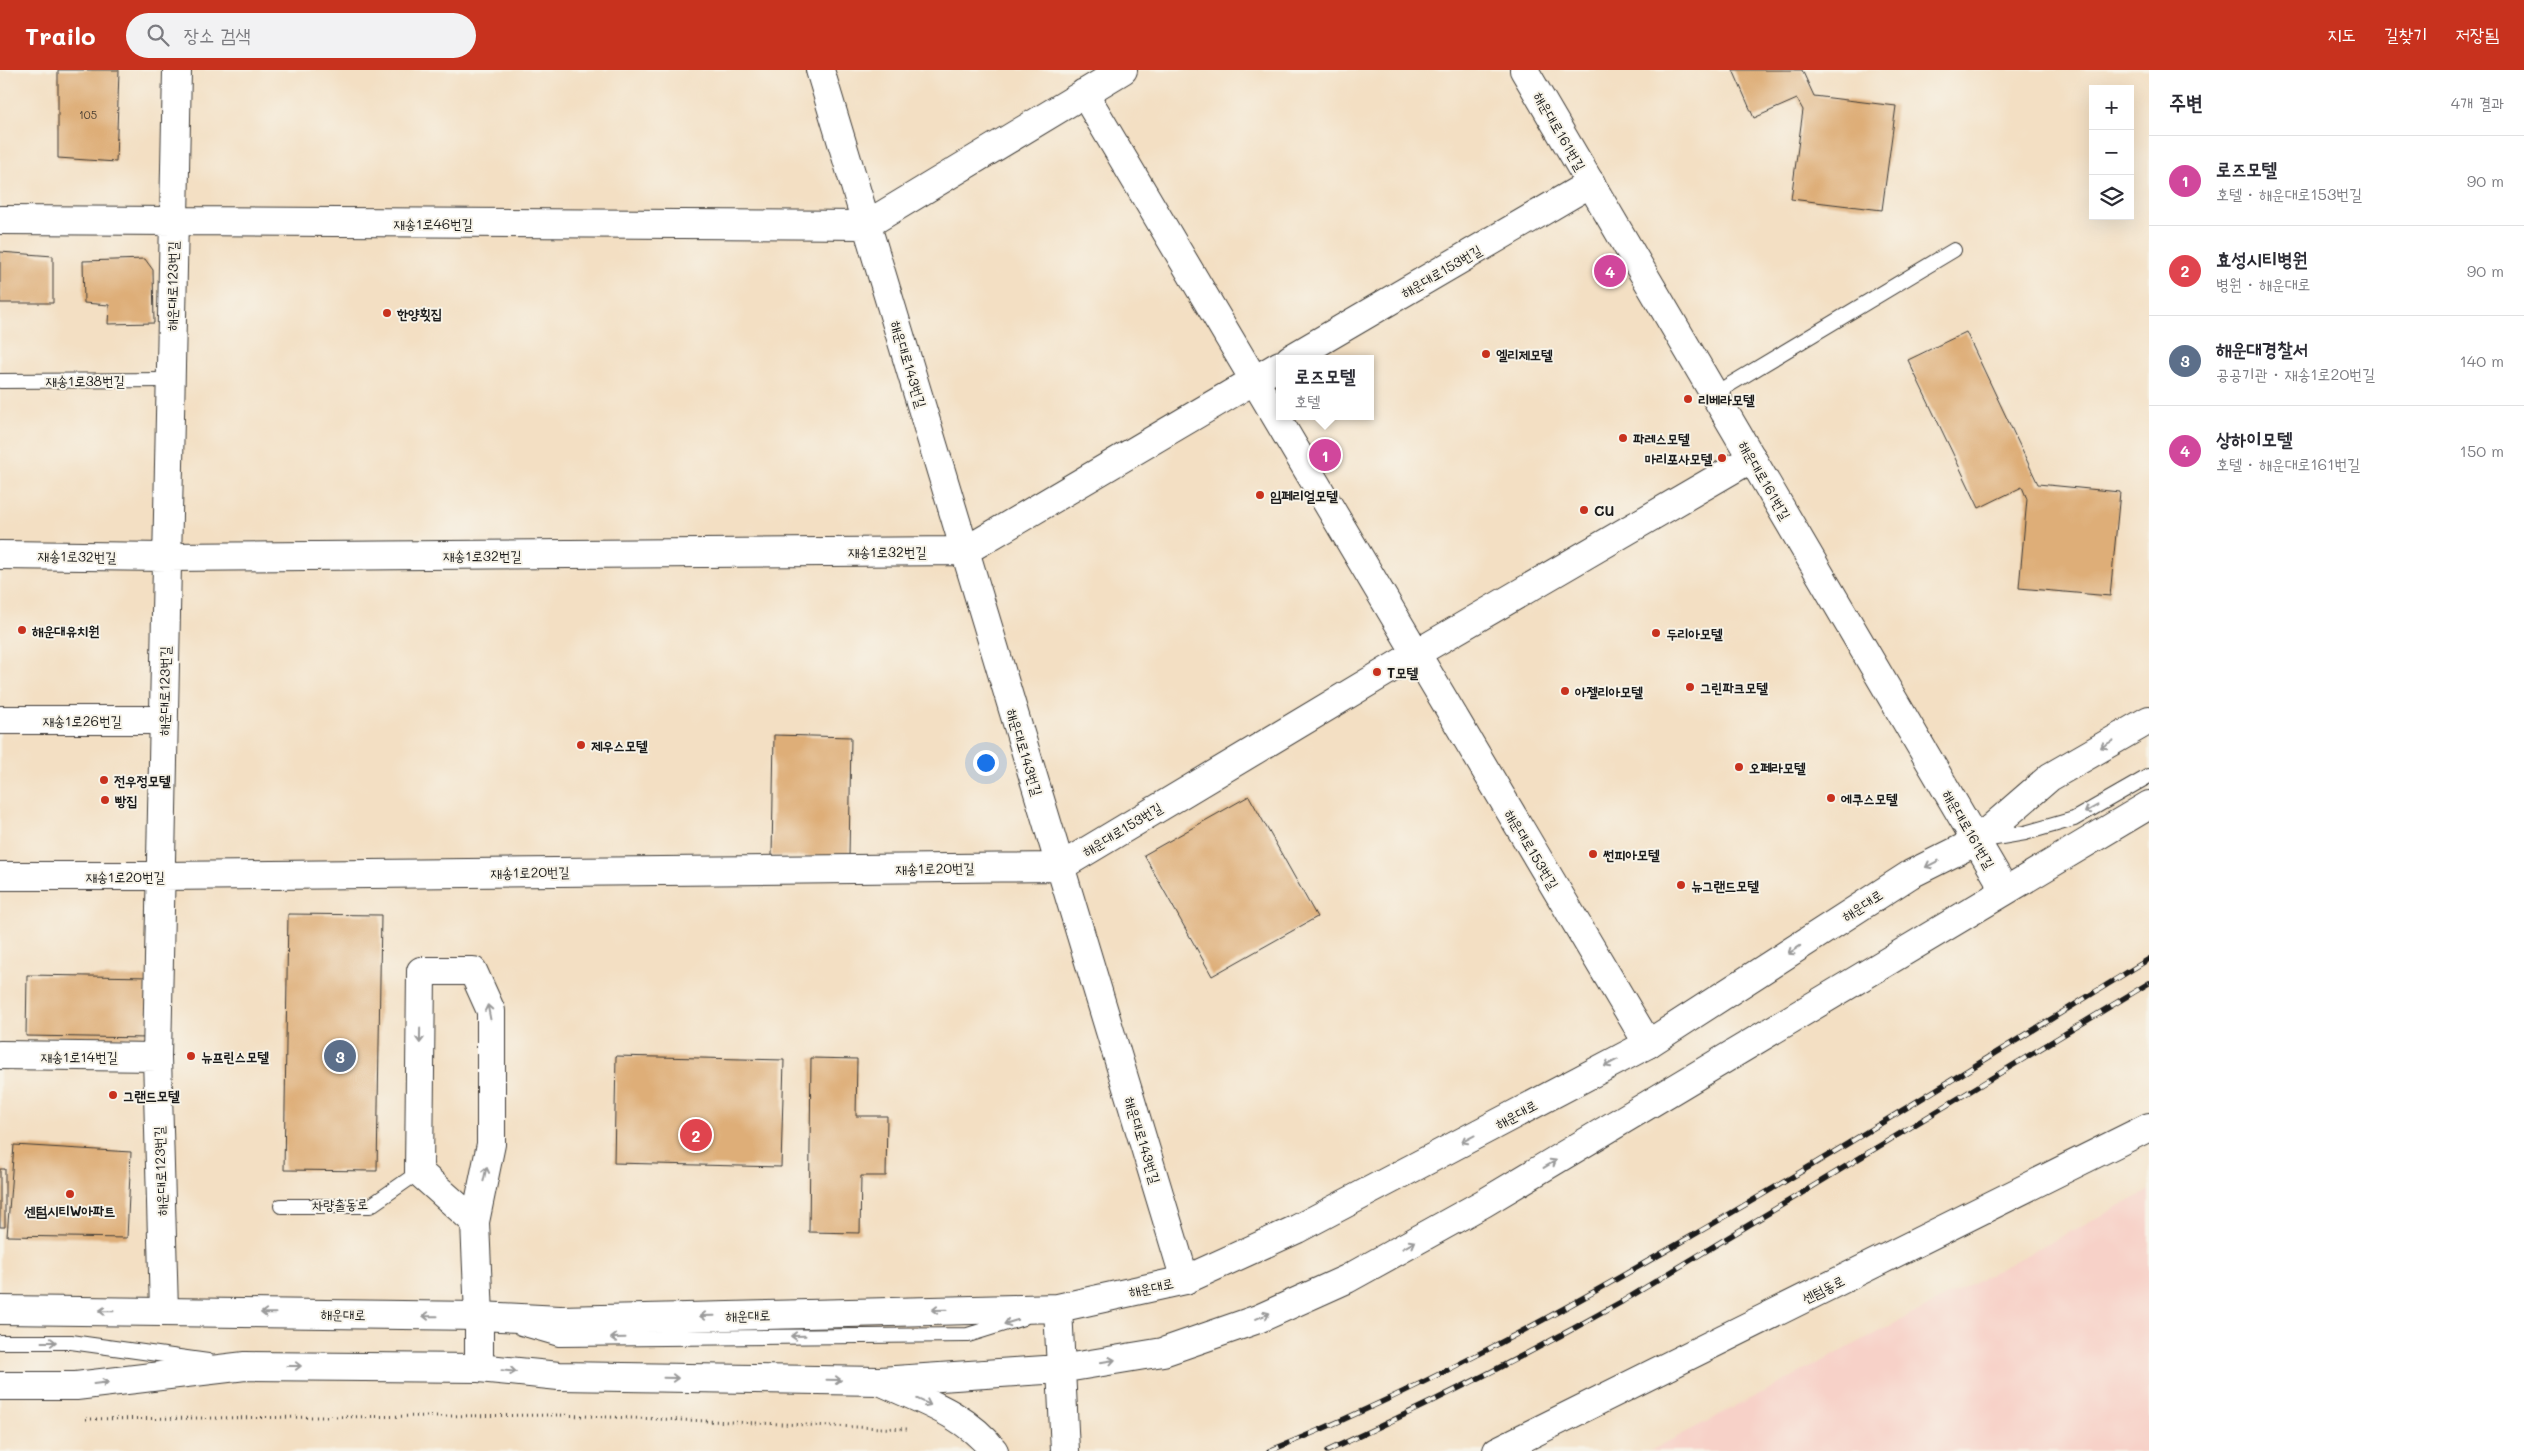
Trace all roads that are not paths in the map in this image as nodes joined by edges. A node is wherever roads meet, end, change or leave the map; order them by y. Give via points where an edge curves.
1 (176, 70) edge
2 (820, 70) edge
3 (1124, 70) edge
4 (1524, 70) edge
5 (1084, 93) junction
6 (1591, 183) junction
7 (0, 220) edge
8 (174, 222) junction
9 (866, 225) junction
10 (1954, 250) dead end
11 (1297, 355) edge
12 (1276, 367) edge
13 (170, 380) junction
14 (1254, 380) junction
15 (0, 381) edge
16 (1714, 394) junction
17 (1276, 417) edge
18 (1278, 420) edge
19 (1752, 458) junction
20 (965, 551) junction
21 (0, 556) edge
22 (167, 557) junction
23 (1417, 654) junction
24 (0, 720) edge
25 (164, 720) junction
26 (2149, 720) edge
27 (2149, 776) edge
28 (2149, 805) edge
29 (1975, 842) junction
30 (1060, 867) junction
31 (0, 876) edge
32 (161, 876) junction
33 (2005, 890) junction
34 (1648, 1044) junction
35 (0, 1055) edge
36 (157, 1057) junction
37 (2149, 1127) edge
38 (419, 1172) junction
39 (280, 1206) dead end
40 (475, 1222) junction
41 (1185, 1280) junction
42 (1058, 1308) junction
43 (0, 1310) edge
44 (164, 1312) junction
45 (479, 1316) junction
46 (0, 1342) edge
47 (245, 1366) junction
48 (479, 1368) junction
49 (1060, 1369) junction
50 (880, 1381) junction
51 (0, 1386) edge
52 (994, 1451) edge
53 (1065, 1451) edge
54 (1496, 1451) edge

1 - 8 street, 해운대로123번길
2 - 9 street, 해운대로143번길
3 - 5 street
4 - 6 street, 해운대로161번길
5 - 9 street
5 - 14 street, 해운대로153번길
6 - 11 street, 해운대로153번길
6 - 16 street, 해운대로161번길
7 - 8 street, 재송1로46번길
8 - 9 street, 재송1로46번길
8 - 13 street, 해운대로123번길
9 - 20 street, 해운대로143번길
10 - 16 lane
12 - 14 street
13 - 15 lane, 재송1로38번길
13 - 22 street, 해운대로123번길
14 - 17 street, 해운대로153번길
14 - 20 street
16 - 19 street, 해운대로161번길
18 - 23 street, 해운대로153번길
19 - 23 street, 해운대로153번길
19 - 29 street, 해운대로161번길
20 - 22 street, 재송1로32번길
20 - 30 street, 해운대로143번길
21 - 22 street, 재송1로32번길
22 - 25 street, 해운대로123번길
23 - 30 street, 해운대로153번길
23 - 34 street, 해운대로153번길
24 - 25 street, 재송1로26번길
25 - 32 street, 해운대로123번길
26 -> 29 street, 해운대로 via 2050,777
27 -> 29 lane via 2074,819
28 - 33 street
29 - 33 street, 해운대로161번길
29 -> 34 street, 해운대로 via 1911,874
30 - 32 street, 재송1로20번길
30 - 41 street, 해운대로143번길
31 - 32 street, 재송1로20번길
32 - 36 street, 해운대로123번길
49 -> 33 street via 1163,1352 1258,1319 1348,1279 1492,1198 1942,931
34 -> 41 street, 해운대로 via 1297,1229
35 - 36 street, 재송1로14번길
36 - 44 street, 해운대로123번길
37 - 54 street, 센텀동로
38 - 39 lane, 차량출동로 via 370,1206
38 - 40 street
40 -> 38 street via 491,1144 491,1011 473,971 421,971
40 - 45 street
41 - 42 street, 해운대로
42 -> 45 street, 해운대로 via 560,1320
42 - 49 street
44 -> 43 street, 해운대로
45 -> 44 street, 해운대로
45 - 48 street
46 -> 47 lane via 72,1342
47 -> 48 street
51 -> 47 street via 76,1386
48 -> 50 street via 559,1376
49 - 50 street
49 - 53 street
50 -> 52 street via 958,1418 980,1434

